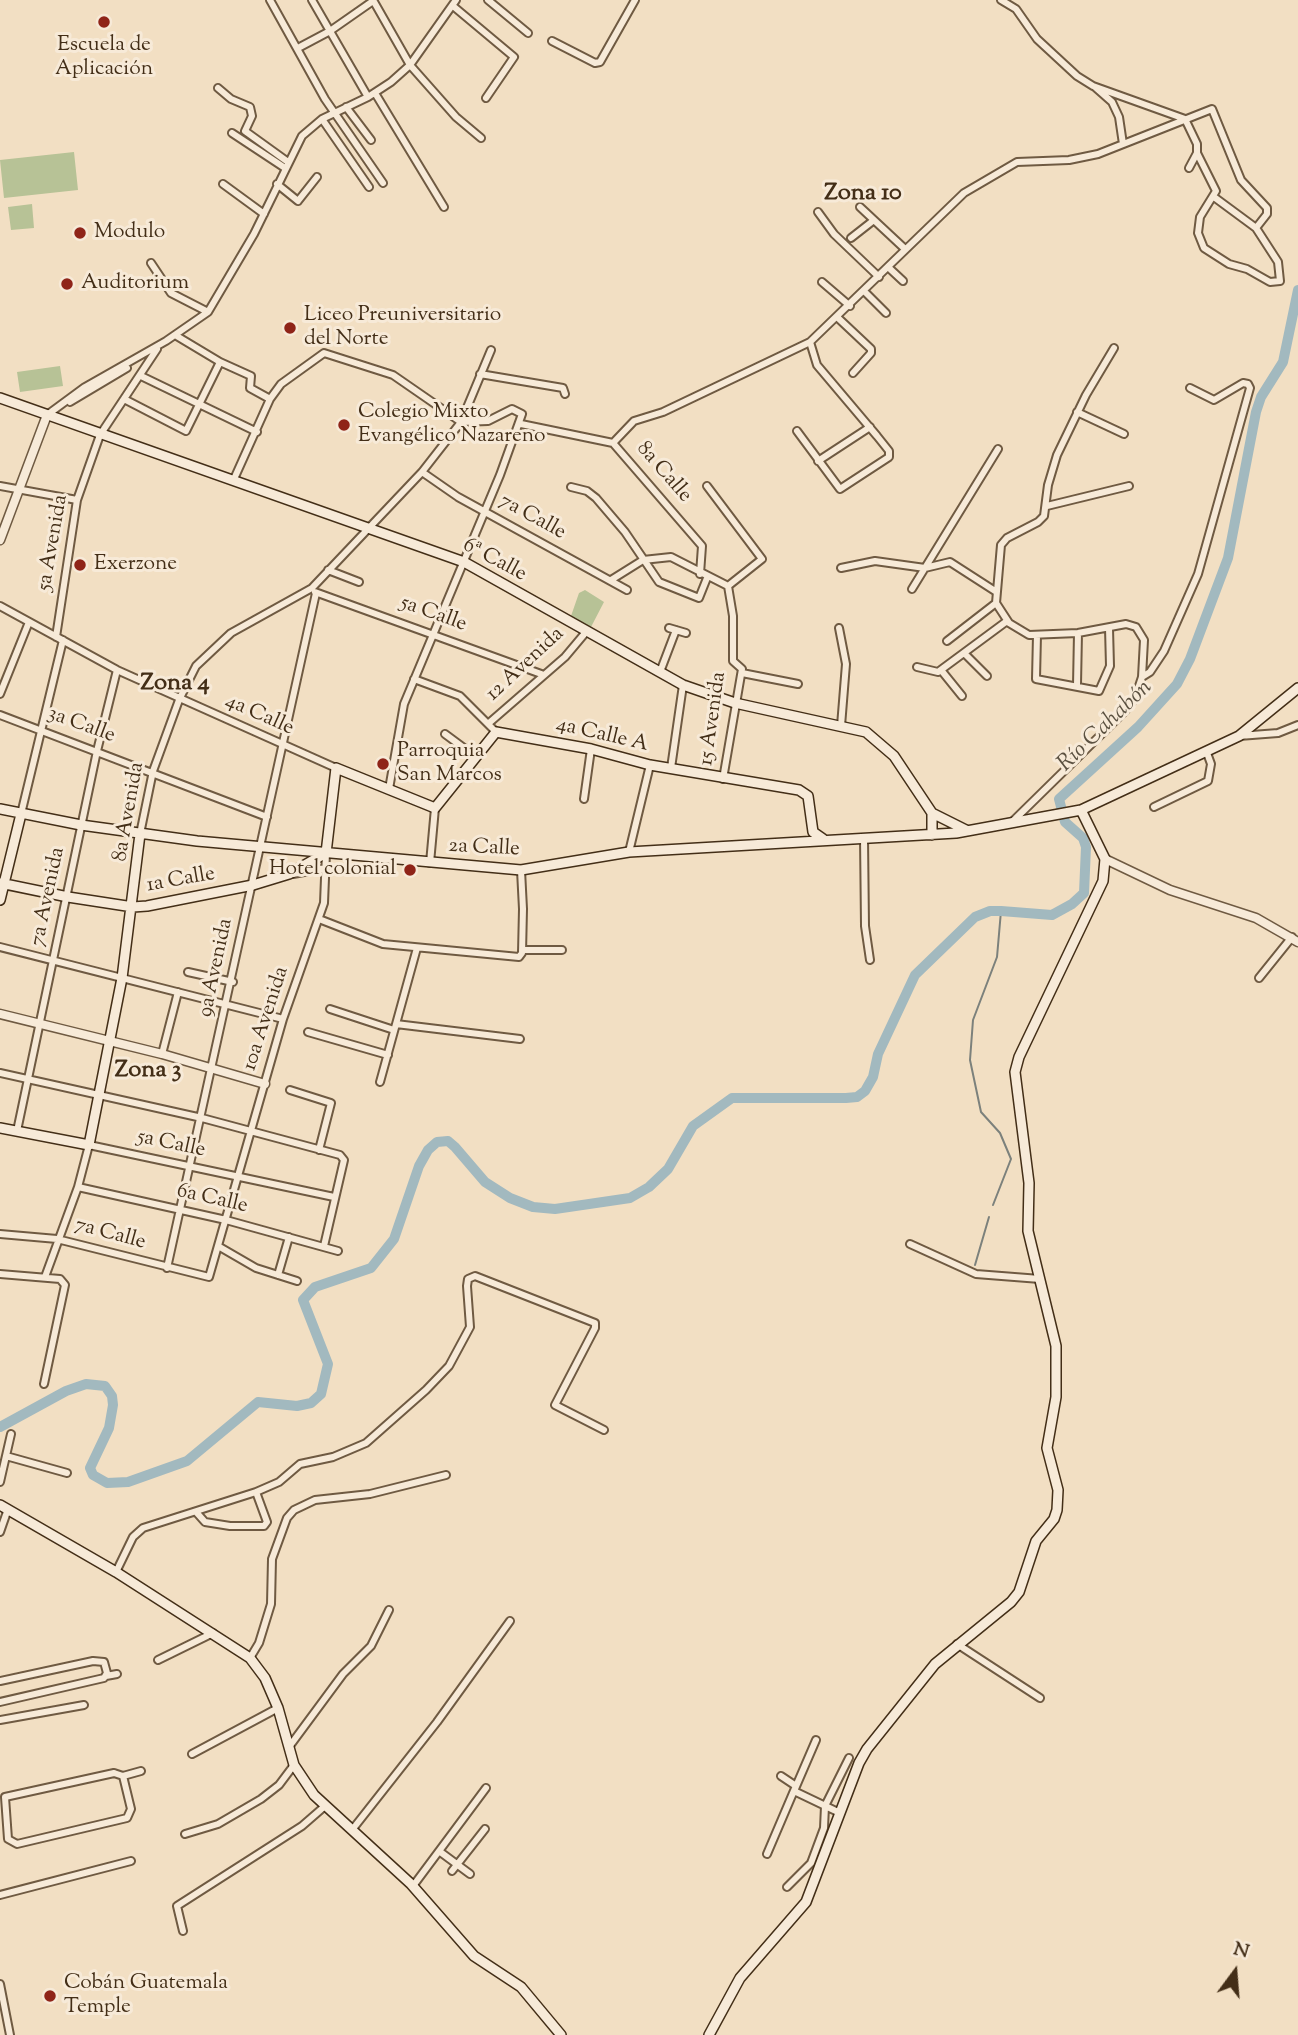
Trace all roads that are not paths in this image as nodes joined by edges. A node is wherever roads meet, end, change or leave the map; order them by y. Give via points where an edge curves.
1 (270, 0) edge
2 (312, 0) edge
3 (373, 0) edge
4 (488, 0) edge
5 (635, 0) edge
6 (1001, 0) edge
7 (454, 3) edge
8 (330, 31) junction
9 (528, 33) dead end
10 (552, 41) dead end
11 (298, 47) junction
12 (410, 65) junction
13 (1093, 86) junction
14 (219, 88) dead end
15 (375, 93) junction
16 (368, 97) junction
17 (486, 98) dead end
18 (346, 107) junction
19 (334, 114) junction
20 (322, 119) junction
21 (1185, 119) junction
22 (232, 133) dead end
23 (481, 138) dead end
24 (371, 140) dead end
25 (1123, 144) junction
26 (1197, 153) junction
27 (287, 165) junction
28 (1189, 168) dead end
29 (317, 177) dead end
30 (383, 183) dead end
31 (223, 184) dead end
32 (277, 184) junction
33 (369, 187) dead end
34 (1214, 197) junction
35 (444, 206) dead end
36 (860, 207) dead end
37 (818, 212) dead end
38 (264, 214) junction
39 (874, 220) junction
40 (1256, 229) junction
41 (851, 238) dead end
42 (905, 249) junction
43 (151, 263) dead end
44 (888, 267) junction
45 (878, 277) junction
46 (903, 281) dead end
47 (822, 282) dead end
48 (864, 291) junction
49 (850, 306) junction
50 (208, 312) junction
51 (886, 313) dead end
52 (838, 317) junction
53 (175, 335) junction
54 (166, 341) junction
55 (810, 342) junction
56 (1114, 348) dead end
57 (157, 349) junction
58 (491, 350) dead end
59 (220, 362) junction
60 (853, 373) dead end
61 (480, 374) junction
62 (141, 376) junction
63 (1190, 388) dead end
64 (565, 394) dead end
65 (0, 398) edge
66 (124, 399) junction
67 (270, 399) junction
68 (197, 405) junction
69 (1077, 412) junction
70 (47, 415) junction
71 (521, 421) junction
72 (461, 422) junction
73 (870, 427) junction
74 (797, 431) dead end
75 (257, 432) junction
76 (1124, 434) dead end
77 (100, 435) junction
78 (613, 443) junction
79 (998, 449) dead end
80 (818, 461) junction
81 (422, 472) junction
82 (234, 479) junction
83 (0, 486) edge
84 (707, 486) dead end
85 (1129, 486) dead end
86 (571, 487) dead end
87 (17, 489) junction
88 (76, 500) junction
89 (1047, 506) junction
90 (484, 511) junction
91 (368, 528) junction
92 (0, 540) edge
93 (643, 560) junction
94 (464, 562) junction
95 (841, 568) dead end
96 (925, 568) junction
97 (328, 570) junction
98 (703, 576) junction
99 (611, 580) junction
100 (359, 582) dead end
101 (728, 586) junction
102 (912, 589) dead end
103 (314, 590) junction
104 (627, 590) dead end
105 (995, 591) junction
106 (996, 603) junction
107 (0, 606) edge
108 (1007, 621) junction
109 (29, 622) junction
110 (839, 628) dead end
111 (1109, 628) junction
112 (586, 632) junction
113 (432, 633) junction
114 (686, 633) dead end
115 (1078, 634) junction
116 (1037, 635) junction
117 (60, 639) junction
118 (947, 641) dead end
119 (964, 653) junction
120 (918, 667) dead end
121 (117, 670) junction
122 (941, 670) junction
123 (660, 672) junction
124 (742, 673) junction
125 (544, 675) junction
126 (987, 676) dead end
127 (1142, 677) junction
128 (414, 679) junction
129 (798, 684) dead end
130 (683, 685) junction
131 (1077, 685) junction
132 (1298, 688) edge
133 (0, 694) edge
134 (962, 696) dead end
135 (179, 700) junction
136 (735, 703) junction
137 (0, 715) edge
138 (489, 723) junction
139 (1298, 725) edge
140 (841, 726) junction
141 (42, 731) junction
142 (496, 732) junction
143 (445, 734) dead end
144 (1240, 737) junction
145 (282, 745) junction
146 (591, 749) junction
147 (97, 751) junction
148 (1207, 752) junction
149 (476, 757) junction
150 (650, 765) junction
151 (336, 768) junction
152 (671, 768) junction
153 (153, 771) junction
154 (723, 779) junction
155 (389, 789) junction
156 (584, 799) dead end
157 (1154, 807) dead end
158 (435, 808) junction
159 (0, 809) edge
160 (1078, 811) junction
161 (932, 813) junction
162 (22, 814) junction
163 (267, 817) junction
164 (1011, 823) junction
165 (81, 825) junction
166 (968, 831) junction
167 (141, 834) junction
168 (932, 835) junction
169 (864, 838) junction
170 (823, 839) junction
171 (261, 847) junction
172 (629, 852) junction
173 (326, 853) junction
174 (1105, 859) junction
175 (430, 863) junction
176 (326, 869) junction
177 (521, 870) junction
178 (289, 874) junction
179 (2, 883) edge
180 (253, 885) junction
181 (68, 897) junction
182 (0, 900) edge
183 (133, 907) junction
184 (319, 919) junction
185 (1295, 940) edge
186 (0, 947) edge
187 (417, 947) junction
188 (562, 950) dead end
189 (520, 954) junction
190 (53, 960) junction
191 (870, 960) dead end
192 (188, 972) dead end
193 (122, 978) junction
194 (1259, 978) dead end
195 (233, 982) junction
196 (178, 992) junction
197 (228, 1005) junction
198 (330, 1009) dead end
199 (0, 1014) edge
200 (283, 1019) junction
201 (41, 1024) junction
202 (395, 1027) junction
203 (308, 1032) dead end
204 (520, 1039) dead end
205 (108, 1042) junction
206 (162, 1054) junction
207 (388, 1055) junction
208 (213, 1068) junction
209 (0, 1073) edge
210 (29, 1080) junction
211 (380, 1082) dead end
212 (265, 1084) junction
213 (290, 1090) dead end
214 (98, 1095) junction
215 (202, 1118) junction
216 (0, 1128) edge
217 (17, 1131) junction
218 (251, 1131) junction
219 (89, 1145) junction
220 (319, 1150) junction
221 (191, 1167) junction
222 (238, 1178) junction
223 (78, 1187) junction
224 (334, 1197) junction
225 (181, 1211) junction
226 (226, 1220) junction
227 (0, 1234) edge
228 (289, 1237) junction
229 (57, 1239) junction
230 (910, 1244) dead end
231 (218, 1246) junction
232 (324, 1247) junction
233 (338, 1251) dead end
234 (167, 1268) junction
235 (0, 1274) edge
236 (278, 1275) junction
237 (45, 1277) junction
238 (209, 1277) joint
239 (1040, 1279) junction
240 (297, 1281) dead end
241 (44, 1384) dead end
242 (604, 1430) dead end
243 (11, 1434) dead end
244 (6, 1456) junction
245 (67, 1473) dead end
246 (446, 1475) dead end
247 (0, 1482) edge
248 (256, 1492) junction
249 (4, 1507) edge
250 (197, 1513) junction
251 (0, 1532) edge
252 (116, 1572) junction
253 (389, 1610) dead end
254 (510, 1621) dead end
255 (213, 1633) junction
256 (957, 1644) junction
257 (250, 1658) junction
258 (158, 1660) dead end
259 (117, 1674) dead end
260 (106, 1676) junction
261 (0, 1681) edge
262 (1040, 1698) dead end
263 (0, 1702) edge
264 (84, 1705) dead end
265 (278, 1708) junction
266 (0, 1720) edge
267 (816, 1740) dead end
268 (289, 1747) junction
269 (191, 1755) dead end
270 (849, 1758) dead end
271 (294, 1765) junction
272 (141, 1771) dead end
273 (123, 1776) junction
274 (781, 1776) dead end
275 (796, 1786) junction
276 (486, 1788) dead end
277 (326, 1806) junction
278 (825, 1806) junction
279 (841, 1813) junction
280 (3, 1822) edge
281 (485, 1829) dead end
282 (352, 1830) junction
283 (185, 1835) dead end
284 (439, 1851) junction
285 (766, 1854) dead end
286 (131, 1861) dead end
287 (458, 1865) junction
288 (452, 1871) dead end
289 (470, 1874) dead end
290 (413, 1886) junction
291 (787, 1887) dead end
292 (0, 1895) edge
293 (183, 1931) dead end
294 (0, 1984) edge
295 (10, 2035) edge
296 (561, 2035) edge
297 (709, 2035) edge

1 - 11 street
2 - 8 street
3 - 8 street
3 - 12 street
4 - 9 street
5 - 10 street via 600,62
6 - 13 street via 1016,9 1037,39
7 - 12 street
7 - 17 street via 514,57
8 - 11 street
8 - 16 street
11 - 19 street
12 - 15 street
12 - 23 street
13 - 21 street
13 - 25 street via 1112,102
14 - 27 street via 250,107 246,131
15 - 16 street
15 - 35 street
16 - 18 street
18 - 19 street
18 - 24 street
19 - 20 street
19 - 30 street
20 - 27 street via 302,136
20 - 33 street
21 - 25 street
21 - 26 street
21 - 40 street via 1212,109 1241,180 1267,208
22 - 27 street
25 - 42 street via 1069,160 1017,162 964,193
26 - 28 street
26 - 34 street via 1214,183
27 - 32 street
29 - 32 street via 298,201
31 - 38 street
32 - 38 street
34 - 40 street
34 - 40 street via 1200,217 1198,233 1204,248 1276,283 1281,277 1278,262
36 - 39 street
37 - 45 street
38 - 50 street
39 - 41 street
39 - 42 street
42 - 44 street
43 - 50 street via 171,293
44 - 45 street
44 - 46 street
45 - 48 street
47 - 49 street
48 - 49 street
48 - 51 street
49 - 52 street
50 - 53 street
52 - 55 street
52 - 60 street via 871,351
53 - 54 street
53 - 59 street
54 - 57 street
54 - 70 street via 85,387
55 - 73 street via 817,365
55 - 78 street via 726,384 634,421
56 - 69 street
57 - 62 street, 5a Avenida
57 - 70 street
58 - 61 street, 8a Avenida
59 - 67 street via 251,376 249,386
59 - 68 street
61 - 64 street via 563,387
61 - 72 street, 8a Avenida
62 - 66 street, 5a Avenida
62 - 68 street
63 - 127 street via 1214,400 1243,383 1250,388 1198,574 1164,651
65 - 70 main road, 6ª Calle
66 - 68 street via 187,430
66 - 77 street, 5a Avenida
67 - 72 street via 281,384 324,354 393,375
67 - 75 street
68 - 75 street
69 - 76 street
69 - 89 street via 1051,468
70 - 77 main road, 6ª Calle
70 - 87 street
71 - 72 street, 8a Calle via 517,409 488,421
71 - 78 street, 8a Calle
71 - 90 street
72 - 81 street, 8a Avenida
73 - 80 street
73 - 80 street via 890,457 844,488 835,485
74 - 80 street
75 - 82 street
77 - 82 main road, 6ª Calle
77 - 88 street, 5a Avenida
78 - 98 street, 8a Calle via 702,546
79 - 96 street
81 - 90 street, 7a Calle
81 - 91 street, 8a Avenida
82 - 91 main road, 6ª Calle
83 - 87 street
84 - 101 street via 761,556 761,562
85 - 89 street
86 - 93 street via 596,498
87 - 88 street
87 - 92 street
88 - 117 street, 5a Avenida
89 - 105 street via 1038,522 1001,545
90 - 94 street
90 - 99 street, 7a Calle
91 - 94 main road, 6ª Calle
91 - 97 street, 8a Avenida
93 - 98 street via 671,557
93 - 98 street via 659,582 697,598 701,597
93 - 99 street
94 - 112 main road, 6ª Calle
94 - 113 street
95 - 96 street via 875,561
96 - 102 street
96 - 105 street via 953,563
97 - 100 street
97 - 103 street, 8a Avenida
98 - 101 street
99 - 104 street, 7a Calle
101 - 124 street, 15 Avenida via 733,661 742,667
103 - 113 street, 5a Calle
103 - 135 street, 8a Avenida via 231,633 196,666
103 - 145 street, 9a Avenida
105 - 106 street
106 - 108 street
106 - 118 street
107 - 109 street, 4a Calle
108 - 116 street via 1020,631
108 - 119 street
109 - 117 street, 4a Calle
109 - 133 street
110 - 140 street via 846,664
111 - 115 street
111 - 127 street via 1126,624 1141,632
111 - 131 street via 1110,666 1104,686 1099,691
112 - 123 main road, 6ª Calle
112 - 125 street, 12 Avenida
113 - 125 street, 5a Calle
113 - 128 street
114 - 123 street via 672,629
115 - 116 street
115 - 131 street
116 - 131 street via 1036,679
117 - 121 street, 4a Calle
117 - 141 street, 5a Avenida
119 - 122 street
119 - 126 street
120 - 122 street
121 - 135 street, 4a Calle
121 - 147 street, 7a Avenida
122 - 134 street
123 - 130 main road, 6ª Calle
124 - 129 street
124 - 136 street, 15 Avenida
125 - 138 street, 12 Avenida
127 - 164 street via 1125,711
128 - 138 street via 460,696
128 - 155 street via 398,728
130 - 136 main road, 6ª Calle
130 - 152 street
132 - 144 main road, 2a Calle
135 - 145 street, 4a Calle
135 - 153 street, 8a Avenida
136 - 140 main road, 6ª Calle
136 - 154 street, 15 Avenida
137 - 141 street, 3a Calle
138 - 142 street
139 - 144 street via 1278,733
140 - 161 main road, 6ª Calle via 866,732 882,743
141 - 147 street, 3a Calle
141 - 162 street, 5a Avenida
142 - 146 main road, 4a Calle A
142 - 149 main road, 12 Avenida
143 - 149 street
144 - 148 main road, 2a Calle
145 - 151 street, 4a Calle
145 - 163 street, 9a Avenida
146 - 150 main road, 4a Calle A
146 - 156 street
147 - 153 street, 3a Calle
147 - 165 street, 7a Avenida
148 - 157 street via 1211,764 1208,781
148 - 160 main road, 2a Calle
149 - 158 main road, 12 Avenida
150 - 152 main road, 4a Calle A
150 - 172 street
151 - 155 main road, 4a Calle
151 - 173 main road, 10a Avenida
152 - 154 main road, 4a Calle A
153 - 163 street, 3a Calle
153 - 167 street, 8a Avenida
154 - 170 main road, 4a Calle A via 799,790 808,796 813,832
155 - 158 main road, 4a Calle
158 - 175 street
159 - 162 main road, 2a Calle
160 - 164 main road, 2a Calle
160 - 174 main road
161 - 166 main road, 6ª Calle
161 - 168 main road
162 - 165 main road, 2a Calle
162 - 179 main road
163 - 171 street, 9a Avenida
164 - 166 main road, 2a Calle
165 - 167 main road, 2a Calle
165 - 181 street, 7a Avenida
166 - 168 main road, 2a Calle
167 - 171 main road, 2a Calle
167 - 183 main road, 8a Avenida
168 - 169 main road, 2a Calle
169 - 170 main road, 2a Calle
169 - 191 street
170 - 172 main road, 2a Calle
171 - 173 main road, 2a Calle
171 - 180 street, 9a Avenida
172 - 177 main road, 2a Calle
173 - 175 main road, 2a Calle
173 - 176 street, 10a Avenida
173 - 178 main road
174 - 185 street via 1170,890 1256,918
174 - 239 main road via 1103,881 1015,1072 1029,1183 1028,1231
175 - 177 main road, 2a Calle
176 - 178 street, 1a Calle
176 - 184 street, 10a Avenida
177 - 189 street
178 - 180 main road, 1a Calle
179 - 181 main road, 1a Calle
179 - 182 main road
180 - 183 main road, 1a Calle
180 - 195 street, 9a Avenida
181 - 183 main road, 1a Calle
181 - 190 street, 7a Avenida
183 - 193 main road, 8a Avenida
184 - 187 street via 383,944
184 - 200 street, 10a Avenida
185 - 194 street
186 - 190 street
187 - 189 street
187 - 202 street
188 - 189 street
190 - 193 street
190 - 201 street, 7a Avenida
192 - 195 street
193 - 196 street
193 - 205 main road, 8a Avenida
195 - 197 street, 9a Avenida
196 - 197 street
196 - 206 street
197 - 200 street
197 - 208 street, 9a Avenida
198 - 202 street
199 - 201 street
200 - 212 street, 10a Avenida
201 - 205 street
201 - 210 street, 7a Avenida
202 - 204 street
202 - 207 street
203 - 207 street
205 - 206 street
205 - 214 main road, 8a Avenida
206 - 208 street
207 - 211 street
208 - 212 street
208 - 215 street, 9a Avenida
209 - 210 street
210 - 214 street
210 - 217 street, 7a Avenida
212 - 218 street, 10a Avenida
213 - 220 street via 331,1103
214 - 215 street
214 - 219 main road, 8a Avenida
215 - 218 street
215 - 221 street, 9a Avenida
216 - 217 main road, 5a Calle
217 - 219 main road, 5a Calle
218 - 220 street
218 - 222 street, 10a Avenida
219 - 221 street, 5a Calle
219 - 223 street, 8a Avenida
220 - 224 street via 344,1160
221 - 222 street, 5a Calle
221 - 225 street, 9a Avenida
222 - 224 street, 5a Calle
222 - 226 street, 10a Avenida
223 - 225 street, 6a Calle
223 - 229 street, 8a Avenida
224 - 232 street
225 - 226 street, 6a Calle
225 - 234 street, 9a Avenida
226 - 228 street, 6a Calle
226 - 231 street, 10a Avenida
227 - 229 street, 7a Calle
228 - 232 street, 6a Calle
228 - 236 street
229 - 234 street, 7a Calle
229 - 237 street, 8a Avenida
230 - 239 street via 976,1274
231 - 236 street
231 - 238 street, 10a Avenida
232 - 233 street, 6a Calle
234 - 238 street, 7a Calle
235 - 237 street
236 - 240 street
237 - 241 street via 65,1285
239 - 256 main road via 1056,1346 1056,1396 1047,1448 1058,1490 1057,1510 1036,1541 1019,1592
242 - 248 street via 555,1405 594,1323 475,1276 468,1279 467,1286 470,1327 449,1366 426,1390 366,1443 300,1464 279,1482
243 - 244 street
244 - 245 street
244 - 247 street
246 - 257 street via 370,1494 315,1500 294,1510 272,1559 271,1604
248 - 250 street
248 - 250 street via 265,1512 264,1526 209,1523
249 - 251 street
249 - 252 main road
250 - 252 street via 143,1528
252 - 255 main road
253 - 268 street via 371,1646 343,1674
254 - 282 street
255 - 257 main road
255 - 258 street
256 - 262 street
256 - 279 main road via 883,1726 859,1763
257 - 265 main road
259 - 260 street
260 - 261 street via 104,1662 99,1661
260 - 263 street
264 - 266 street
265 - 268 main road
265 - 269 street
267 - 275 street
268 - 271 main road
270 - 278 street
271 - 277 main road
271 - 283 street via 261,1800 218,1824
272 - 273 street
273 - 280 street via 114,1773 8,1795 3,1801
273 - 280 street via 131,1809 127,1818 17,1844 8,1839
274 - 275 street
275 - 278 street via 794,1791
275 - 285 street
276 - 284 street
277 - 282 main road
277 - 293 street via 177,1906
278 - 279 street
278 - 291 street via 824,1828 811,1863
279 - 297 main road via 806,1902 740,1978
281 - 287 street
282 - 290 main road
284 - 287 street
284 - 290 street
286 - 292 street
287 - 288 street
287 - 289 street
290 - 296 main road via 474,1956 521,1987
294 - 295 street

